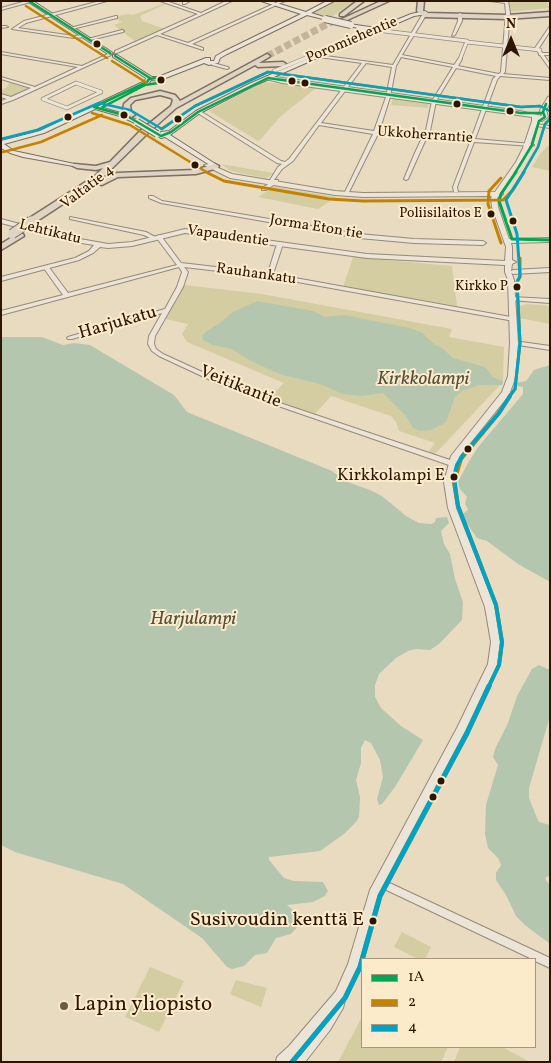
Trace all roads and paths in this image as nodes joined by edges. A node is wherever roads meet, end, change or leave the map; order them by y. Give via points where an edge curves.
1 (30, 1) edge
2 (105, 1) edge
3 (162, 1) edge
4 (230, 1) edge
5 (263, 1) edge
6 (283, 1) edge
7 (332, 1) edge
8 (361, 1) edge
9 (367, 1) edge
10 (374, 1) edge
11 (386, 1) edge
12 (421, 1) edge
13 (426, 1) edge
14 (492, 1) edge
15 (506, 1) edge
16 (275, 5) junction
17 (1, 9) edge
18 (550, 13) edge
19 (201, 14) junction
20 (305, 14) junction
21 (423, 14) junction
22 (51, 15) junction
23 (460, 15) junction
24 (508, 16) junction
25 (116, 17) dead end
26 (339, 20) junction
27 (350, 25) junction
28 (550, 27) edge
29 (72, 28) junction
30 (122, 31) dead end
31 (384, 31) dead end
32 (378, 32) junction
33 (158, 34) junction
34 (547, 34) edge
35 (412, 36) junction
36 (452, 37) junction
37 (87, 38) junction
38 (467, 42) junction
39 (189, 44) junction
40 (504, 47) junction
41 (202, 48) dead end
42 (539, 52) junction
43 (1, 53) edge
44 (113, 54) junction
45 (550, 54) edge
46 (319, 56) junction
47 (400, 56) junction
48 (270, 57) junction
49 (460, 59) joint
50 (364, 63) junction
51 (257, 64) junction
52 (394, 66) junction
53 (83, 67) junction
54 (457, 67) junction
55 (550, 68) edge
56 (274, 71) dead end
57 (499, 76) junction
58 (1, 78) edge
59 (268, 78) junction
60 (550, 78) edge
61 (150, 82) junction
62 (76, 83) joint
63 (35, 88) junction
64 (550, 89) edge
65 (344, 90) junction
66 (1, 95) edge
67 (388, 95) junction
68 (12, 98) junction
69 (550, 98) edge
70 (434, 101) junction
71 (1, 103) edge
72 (98, 107) junction
73 (174, 108) junction
74 (484, 108) junction
75 (198, 112) junction
76 (131, 115) junction
77 (536, 115) junction
78 (139, 121) junction
79 (318, 124) junction
80 (538, 125) junction
81 (550, 127) edge
82 (376, 133) junction
83 (161, 134) junction
84 (427, 137) junction
85 (473, 140) junction
86 (530, 144) junction
87 (1, 145) edge
88 (118, 162) junction
89 (285, 165) junction
90 (77, 166) junction
91 (211, 166) junction
92 (406, 179) dead end
93 (96, 182) junction
94 (274, 182) junction
95 (264, 189) dead end
96 (459, 192) junction
97 (347, 193) junction
98 (498, 193) junction
99 (151, 197) dead end
100 (72, 218) dead end
101 (1, 220) edge
102 (16, 235) junction
103 (157, 237) junction
104 (550, 240) edge
105 (1, 241) edge
106 (511, 241) junction
107 (483, 243) dead end
108 (280, 244) junction
109 (98, 245) junction
110 (1, 248) edge
111 (510, 262) junction
112 (181, 265) junction
113 (46, 267) junction
114 (550, 270) edge
115 (270, 275) junction
116 (512, 276) junction
117 (1, 279) edge
118 (67, 296) junction
119 (512, 299) junction
120 (550, 301) edge
121 (167, 310) junction
122 (1, 313) edge
123 (514, 319) junction
124 (70, 338) dead end
125 (514, 343) junction
126 (550, 348) edge
127 (451, 463) junction
128 (381, 883) junction
129 (550, 963) edge
130 (340, 995) junction
131 (282, 1062) edge
132 (296, 1062) edge

1 - 17 street
1 - 22 main road
2 - 22 street
3 - 19 street
4 - 19 street
5 - 16 main road
6 - 16 street
7 - 20 main road
8 - 26 main road
9 - 26 main road
10 - 26 main road
11 - 26 main road
12 - 21 main road, Poromiehentie
13 - 21 main road
14 - 15 street
15 - 24 street
16 - 20 main road
16 - 39 street
18 - 24 main road
18 - 24 main road
19 - 33 street
20 - 27 main road, bridge
20 - 61 main road via 214,62 159,80 159,83
21 - 23 main road
21 - 32 main road, Poromiehentie
21 - 35 street
22 - 29 main road
22 - 37 street via 22,23 14,29
23 - 24 main road
23 - 36 street
24 - 40 street
25 - 29 street
27 - 32 main road
27 - 56 street, Poromiehentie via 368,32
28 - 34 street
29 - 37 main road
30 - 37 street
31 - 35 street
32 - 35 street
32 - 46 main road, Poromiehentie
33 - 39 street
33 - 44 street
34 - 42 street via 536,48
35 - 36 street
35 - 38 street
35 - 47 street
36 - 38 street
37 - 44 main road
38 - 40 street
38 - 49 street
39 - 41 street
40 - 42 street
40 - 57 street via 503,72
42 - 45 street
42 - 55 street
43 - 53 street
44 - 53 street
44 - 61 main road
46 - 50 street
46 - 59 main road, Poromiehentie
47 - 52 street
47 - 54 street
48 - 51 main road, Valtatie 4
48 - 51 main road via 252,55
48 - 51 main road via 271,63 283,64
49 - 54 street
50 - 52 street
50 - 65 street
51 - 73 main road, Valtatie 4
51 - 88 main road, Valtatie 4 via 171,114
52 - 67 street
53 - 63 street
54 - 57 street
54 - 70 street
57 - 60 street
57 - 74 street
58 - 63 street
59 - 65 street
59 - 75 main road, Poromiehentie
61 - 72 main road
62 - 62 street via 57,92 43,99 68,108 101,92
63 - 68 street
64 - 77 street
65 - 67 street
65 - 79 street
66 - 68 street
67 - 70 street
67 - 82 street
68 - 71 street
69 - 77 street
70 - 74 street
70 - 84 street
72 - 76 main road
72 - 78 main road
72 - 87 main road via 42,132
73 - 76 main road via 177,100 173,96 150,94 129,102 126,109
73 - 88 main road, Valtatie 4 via 144,132
74 - 77 street
74 - 85 street
75 - 83 main road, Poromiehentie via 172,132
75 - 89 street
76 - 78 main road
77 - 80 street
77 - 86 street
78 - 83 main road, bridge
79 - 82 street, Ukkoherrantie
79 - 89 street
80 - 81 street
80 - 86 street
82 - 84 street, Ukkoherrantie
82 - 97 street
83 - 91 main road
84 - 85 street, Ukkoherrantie
84 - 92 street
85 - 86 street, Ukkoherrantie
85 - 96 street via 455,187
86 - 98 street
87 - 90 main road via 12,152
88 - 90 main road via 99,168
88 - 91 main road via 124,168 136,171 190,170
88 - 93 main road, Valtatie 4
89 - 94 street
90 - 93 main road via 96,173
91 - 93 main road via 191,172 117,175
91 - 94 street via 230,176
93 - 102 main road, Valtatie 4
94 - 95 street
94 - 97 street
96 - 97 street
96 - 98 street
98 - 106 street
99 - 107 street, Jorma Eton tie via 161,202 359,236
100 - 103 street
101 - 109 street, Lehtikatu
102 - 105 main road, Valtatie 4
102 - 110 main road, Valtatie 4
103 - 108 street, Vapaudentie via 185,231
103 - 109 street, Vapaudentie via 126,245
103 - 112 street
104 - 106 street
106 - 111 street
108 - 111 street, Vapaudentie via 367,256
108 - 115 street
109 - 113 street via 77,259
111 - 116 street
112 - 115 street, Rauhankatu
112 - 118 street, Rauhankatu
112 - 121 street, Veitikantie via 185,272 183,280
113 - 117 street
113 - 118 street
114 - 116 street
115 - 123 street, Rauhankatu
116 - 119 street
118 - 122 street, Rauhankatu
119 - 120 street
119 - 123 street
121 - 124 street, Harjukatu
121 - 127 street, Veitikantie via 151,340 154,350 161,355 260,398
123 - 125 street
125 - 126 street
125 - 127 street via 509,387
127 - 128 street via 448,482 452,508 490,607 496,642 488,676
128 - 129 street
128 - 130 street via 372,902 354,965
130 - 131 street
130 - 132 street via 339,1004 326,1026

